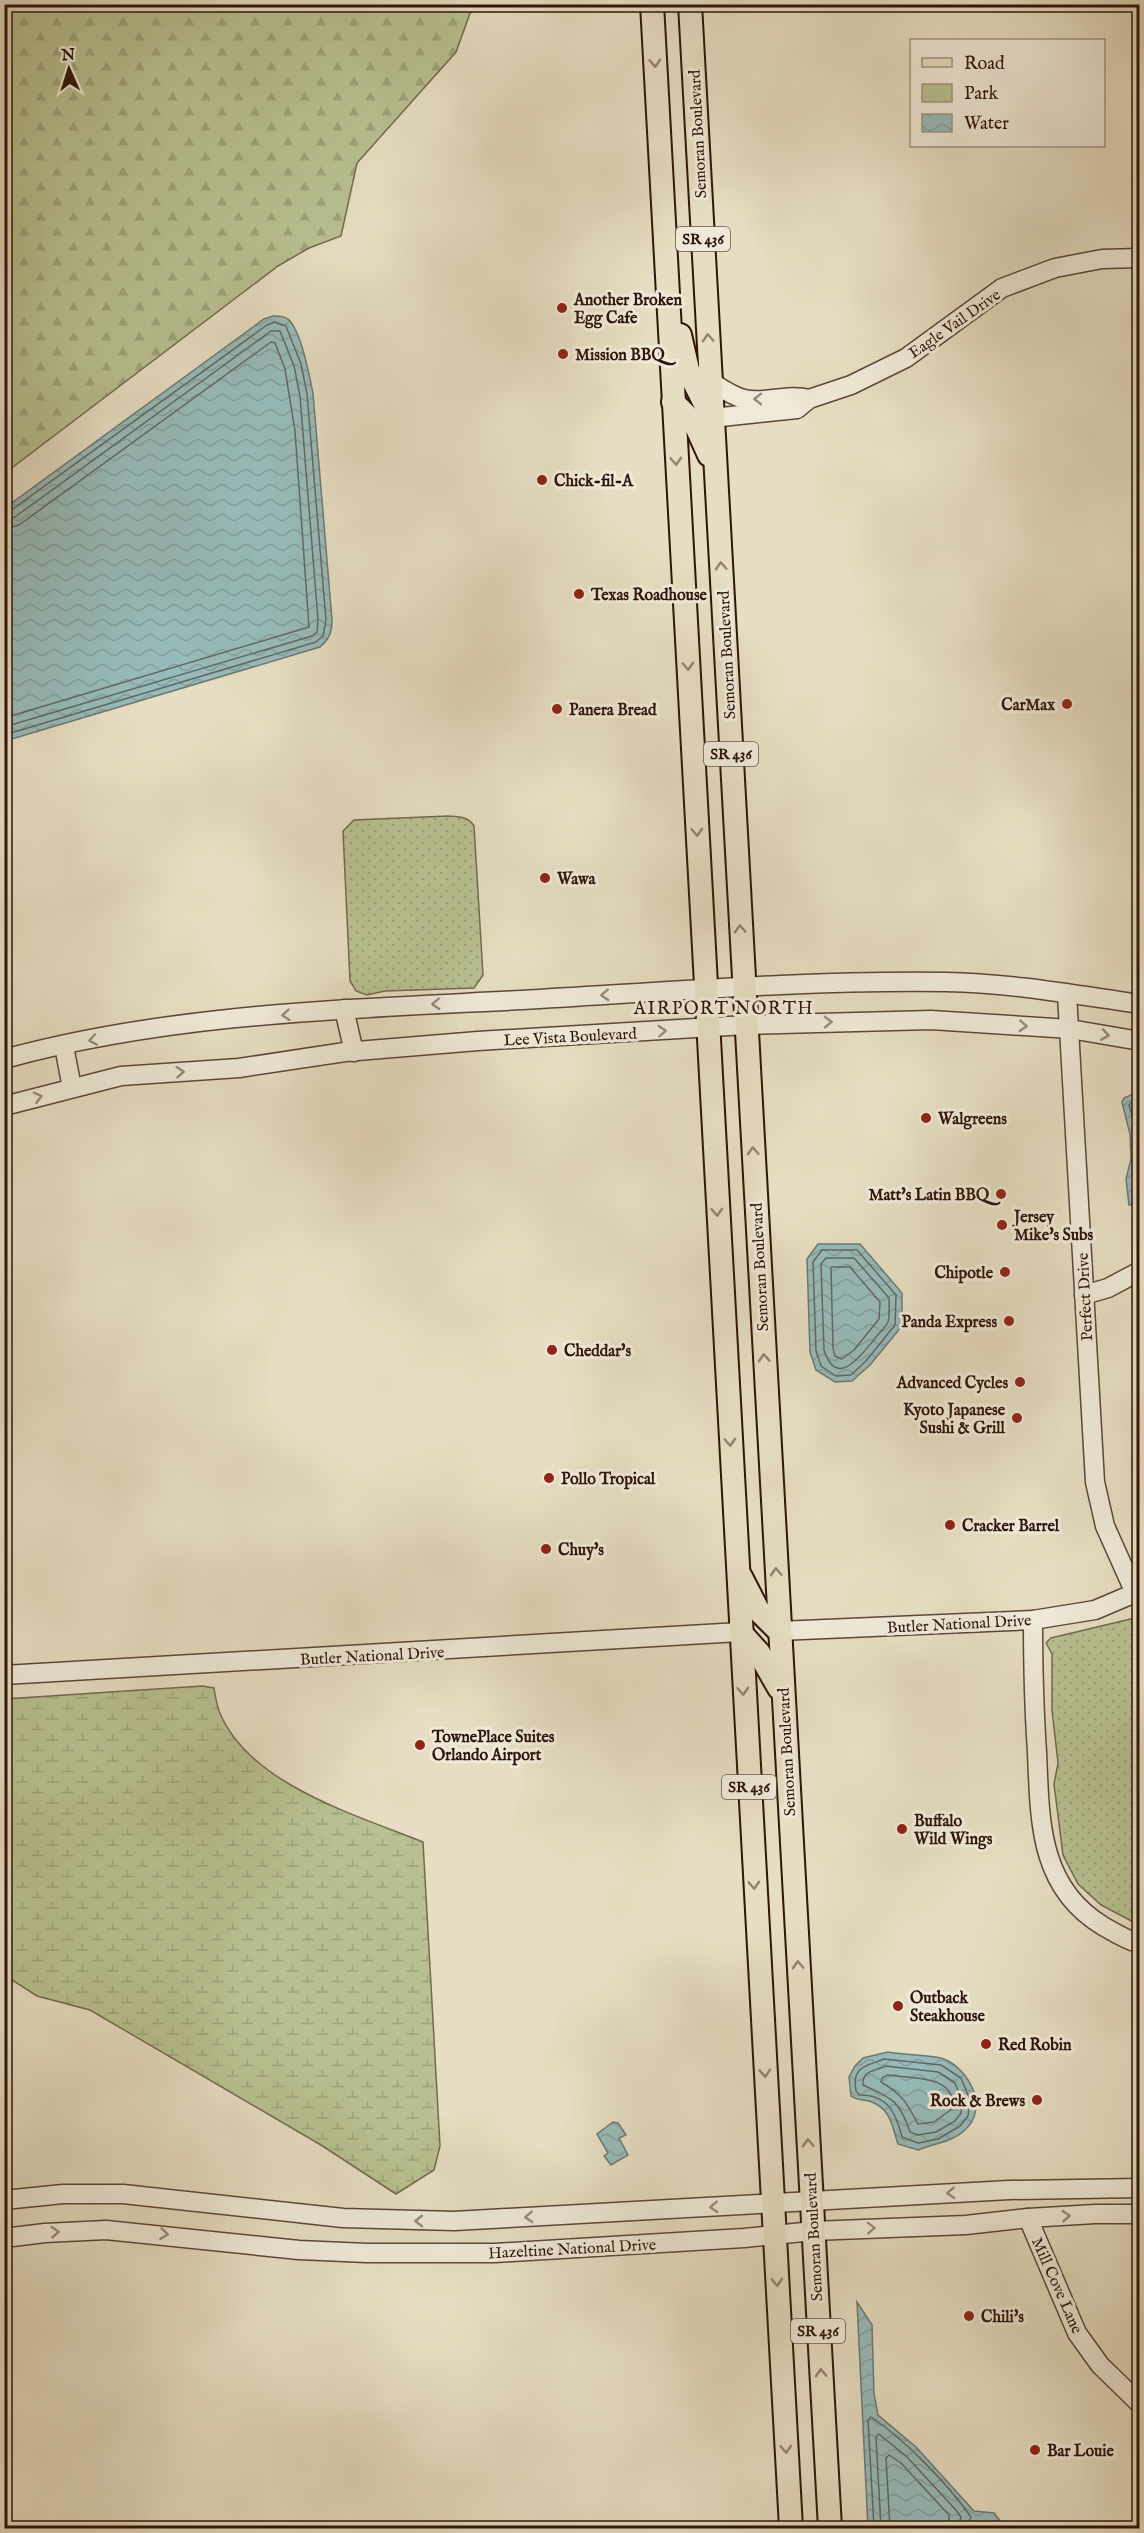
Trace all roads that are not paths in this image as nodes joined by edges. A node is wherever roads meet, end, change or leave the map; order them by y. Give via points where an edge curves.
1 (652, 4) edge
2 (690, 4) edge
3 (1140, 258) edge
4 (667, 275) junction
5 (710, 381) junction
6 (809, 399) junction
7 (673, 402) junction
8 (712, 418) junction
9 (717, 483) junction
10 (744, 987) junction
11 (705, 989) junction
12 (1068, 994) junction
13 (1140, 1005) edge
14 (344, 1009) junction
15 (746, 1025) junction
16 (707, 1029) junction
17 (1070, 1029) junction
18 (1140, 1041) edge
19 (64, 1046) junction
20 (354, 1052) junction
21 (4, 1059) edge
22 (72, 1088) junction
23 (4, 1106) edge
24 (1140, 1271) edge
25 (1084, 1295) junction
26 (736, 1567) junction
27 (1137, 1593) edge
28 (1033, 1620) junction
29 (779, 1631) junction
30 (740, 1632) junction
31 (4, 1675) edge
32 (782, 1694) junction
33 (1140, 1944) edge
34 (1140, 2188) edge
35 (4, 2200) edge
36 (811, 2201) junction
37 (772, 2204) junction
38 (1140, 2214) edge
39 (1028, 2218) junction
40 (813, 2231) junction
41 (774, 2236) junction
42 (4, 2238) edge
43 (1140, 2404) edge
44 (791, 2529) edge
45 (830, 2529) edge

1 -> 4 main road, SR 436
5 -> 2 main road, Semoran Boulevard / SR 436
3 - 6 street, Eagle Vail Drive via 1055,268 1002,288 906,358 851,385
4 - 7 main road, SR 436
4 - 8 main road via 688,370
6 -> 5 street, Eagle Vail Drive via 795,395 745,399
5 - 8 main road, Semoran Boulevard / SR 436
6 - 8 street, Eagle Vail Drive via 797,409
7 - 9 main road via 695,424
7 -> 11 main road, SR 436
8 - 9 main road, Semoran Boulevard / SR 436
10 -> 9 main road, Semoran Boulevard / SR 436
10 - 11 street
10 - 12 street via 946,982
10 - 15 main road, Semoran Boulevard / SR 436
11 -> 14 street
11 - 16 main road, SR 436
12 - 13 street
12 - 17 street, Perfect Drive
14 -> 19 street via 144,1031
14 - 20 street
15 - 16 street, Lee Vista Boulevard
15 -> 17 street, Lee Vista Boulevard via 931,1020
29 -> 15 main road, Semoran Boulevard / SR 436
20 -> 16 street, Lee Vista Boulevard
16 -> 26 main road, SR 436
17 -> 18 street, Lee Vista Boulevard
17 - 25 street, Perfect Drive
19 - 21 street
19 - 22 street
22 -> 20 street, Lee Vista Boulevard via 121,1076 239,1068
23 -> 22 street, Lee Vista Boulevard
24 - 25 street via 1108,1288
25 - 27 street, Perfect Drive via 1095,1482 1105,1526
26 - 29 main road via 758,1610
26 - 30 main road, SR 436
27 - 28 street, Butler National Drive via 1095,1610
28 - 29 street, Butler National Drive
28 - 33 street via 1039,1802 1049,1862 1063,1890 1088,1917
29 - 32 main road, Semoran Boulevard / SR 436
30 - 31 street, Butler National Drive
30 - 32 main road via 759,1653
30 -> 37 main road, SR 436
36 -> 32 main road, Semoran Boulevard / SR 436
34 -> 36 street, Hazeltine National Drive via 1009,2190
37 -> 35 street, Hazeltine National Drive via 410,2221 321,2216 132,2194 63,2194
36 - 37 street, Hazeltine National Drive
36 - 40 main road, Semoran Boulevard / SR 436
37 - 41 main road, SR 436
39 -> 38 street, Hazeltine National Drive
40 -> 39 street, Hazeltine National Drive via 966,2225
39 - 43 street, Mill Cove Lane via 1077,2332 1100,2365
40 - 41 street, Hazeltine National Drive
45 -> 40 main road, Semoran Boulevard / SR 436
42 -> 41 street, Hazeltine National Drive via 64,2231 125,2230 324,2251 495,2253
41 -> 44 main road, SR 436

